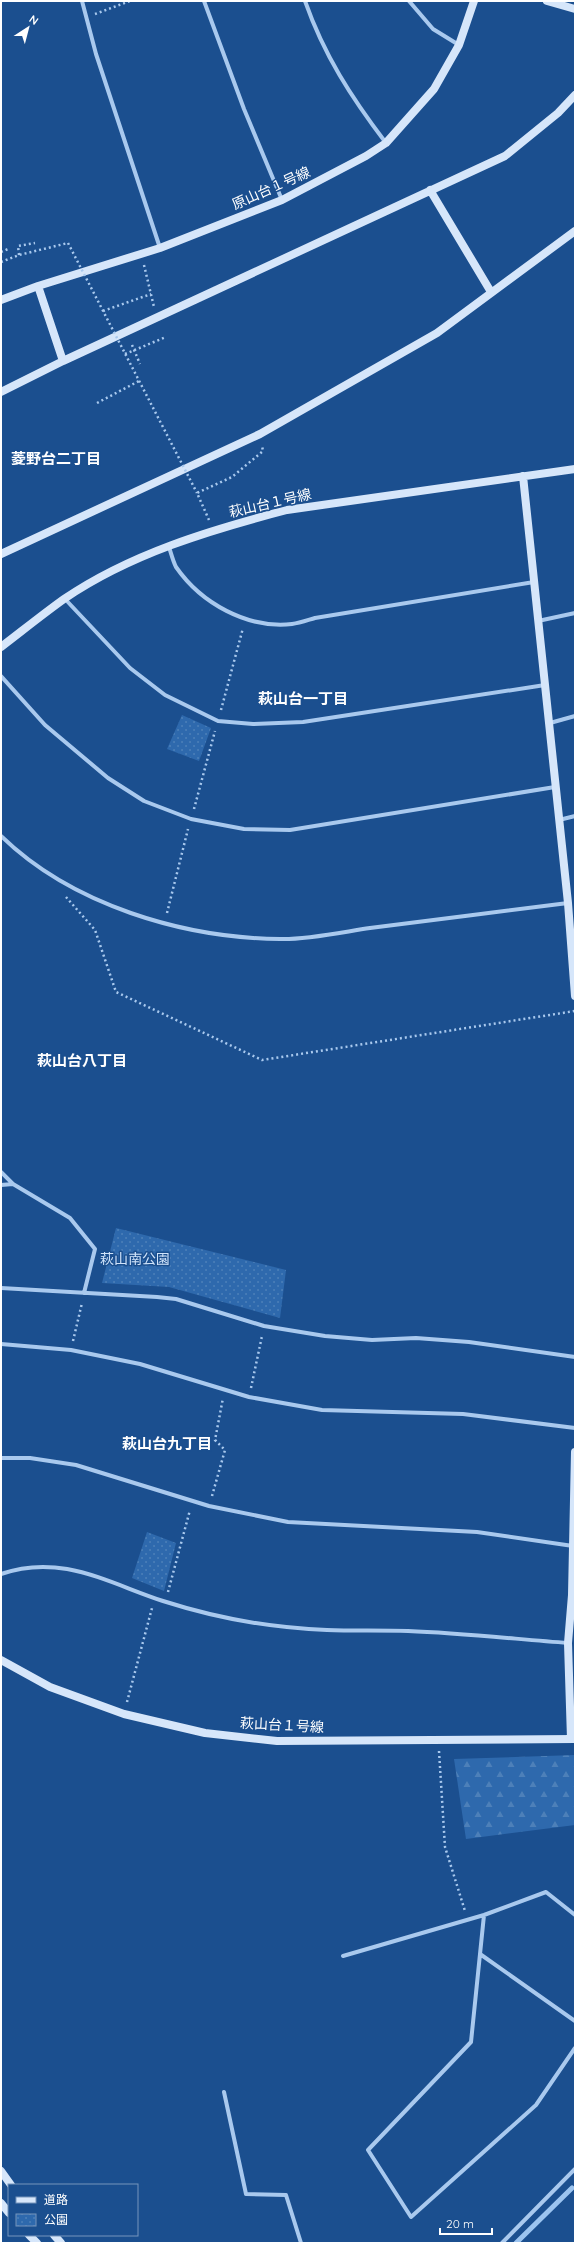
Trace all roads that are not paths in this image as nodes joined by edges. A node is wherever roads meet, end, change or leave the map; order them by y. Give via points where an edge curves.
1 (82, 1) edge
2 (204, 1) edge
3 (305, 1) edge
4 (409, 1) edge
5 (474, 1) edge
6 (547, 1) edge
7 (575, 9) edge
8 (459, 45) junction
9 (575, 95) edge
10 (386, 143) junction
11 (430, 190) junction
12 (282, 200) junction
13 (575, 231) edge
14 (160, 248) junction
15 (38, 286) junction
16 (491, 292) junction
17 (1, 300) edge
18 (63, 361) junction
19 (1, 392) edge
20 (575, 469) edge
21 (523, 476) junction
22 (169, 547) junction
23 (1, 554) edge
24 (534, 582) junction
25 (65, 599) junction
26 (575, 613) edge
27 (538, 622) junction
28 (1, 647) edge
29 (1, 676) edge
30 (545, 685) junction
31 (575, 716) edge
32 (550, 723) junction
33 (555, 787) junction
34 (575, 816) edge
35 (559, 820) junction
36 (1, 836) edge
37 (568, 903) junction
38 (573, 939) edge
39 (575, 996) edge
40 (1, 1172) edge
41 (13, 1184) junction
42 (1, 1185) edge
43 (1, 1288) edge
44 (84, 1293) junction
45 (1, 1344) edge
46 (575, 1357) edge
47 (575, 1428) edge
48 (575, 1452) edge
49 (1, 1458) edge
50 (574, 1495) edge
51 (573, 1546) junction
52 (1, 1574) edge
53 (574, 1595) edge
54 (568, 1643) junction
55 (1, 1660) edge
56 (573, 1739) edge
57 (484, 1915) junction
58 (575, 1915) edge
59 (480, 1954) junction
60 (343, 1956) dead end
61 (575, 2021) edge
62 (575, 2048) edge
63 (224, 2092) dead end
64 (575, 2169) edge
65 (1, 2172) edge
66 (10, 2184) edge
67 (1, 2203) edge
68 (8, 2211) edge
69 (301, 2243) edge
70 (502, 2243) edge

1 - 14 street
2 - 12 street via 244,109
3 - 10 street via 330,61 360,110
4 - 8 street via 433,29
5 - 8 street, 原山台１号線
6 - 7 street
8 - 10 street, 原山台１号線 via 434,89
9 - 11 street via 558,113 505,156
10 - 12 street, 原山台１号線 via 344,169
11 - 16 street
11 - 18 street
12 - 14 street, 原山台１号線
13 - 16 street
14 - 15 street, 原山台１号線
15 - 17 street, 原山台１号線
15 - 18 street
16 - 23 street via 437,333 260,434
18 - 19 street
20 - 21 street, 萩山台１号線
21 - 22 street, 萩山台１号線 via 287,510
21 - 24 street
22 - 24 street via 176,566 200,594 245,620 292,624
22 - 25 street, 萩山台１号線 via 132,561
24 - 27 street
25 - 28 street, 萩山台１号線
25 - 30 street via 130,668 165,695 218,721 253,724 303,722
26 - 27 street
27 - 30 street
29 - 33 street via 45,725 108,778 144,801 191,819 244,829 290,830
30 - 32 street
31 - 32 street
32 - 33 street
33 - 35 street
34 - 35 street
35 - 37 street
36 - 37 street via 43,871 124,910 164,924 218,934 281,940
37 - 38 street
38 - 39 street
40 - 41 street
41 - 42 street
41 - 44 street via 70,1218 95,1249
43 - 44 street
44 - 46 street via 176,1300 264,1326 325,1336 372,1340 416,1338 469,1342
45 - 47 street via 71,1350 140,1364 249,1397 322,1410 463,1414
48 - 50 street
49 - 51 street via 30,1458 76,1465 193,1502 288,1522 477,1532
50 - 51 street
51 - 53 street
52 - 54 street via 39,1566 58,1566 93,1575 165,1602 226,1618 274,1625 326,1630 408,1631
53 - 54 street
54 - 56 street
55 - 56 street, 萩山台１号線 via 50,1687 124,1714 205,1732 277,1741
57 - 58 street via 546,1892
57 - 59 street
57 - 60 street
59 - 61 street
59 - 62 street via 471,2042 368,2150 411,2217 536,2105
63 - 69 street via 246,2194 286,2195
64 - 70 street
65 - 66 street
67 - 68 street

